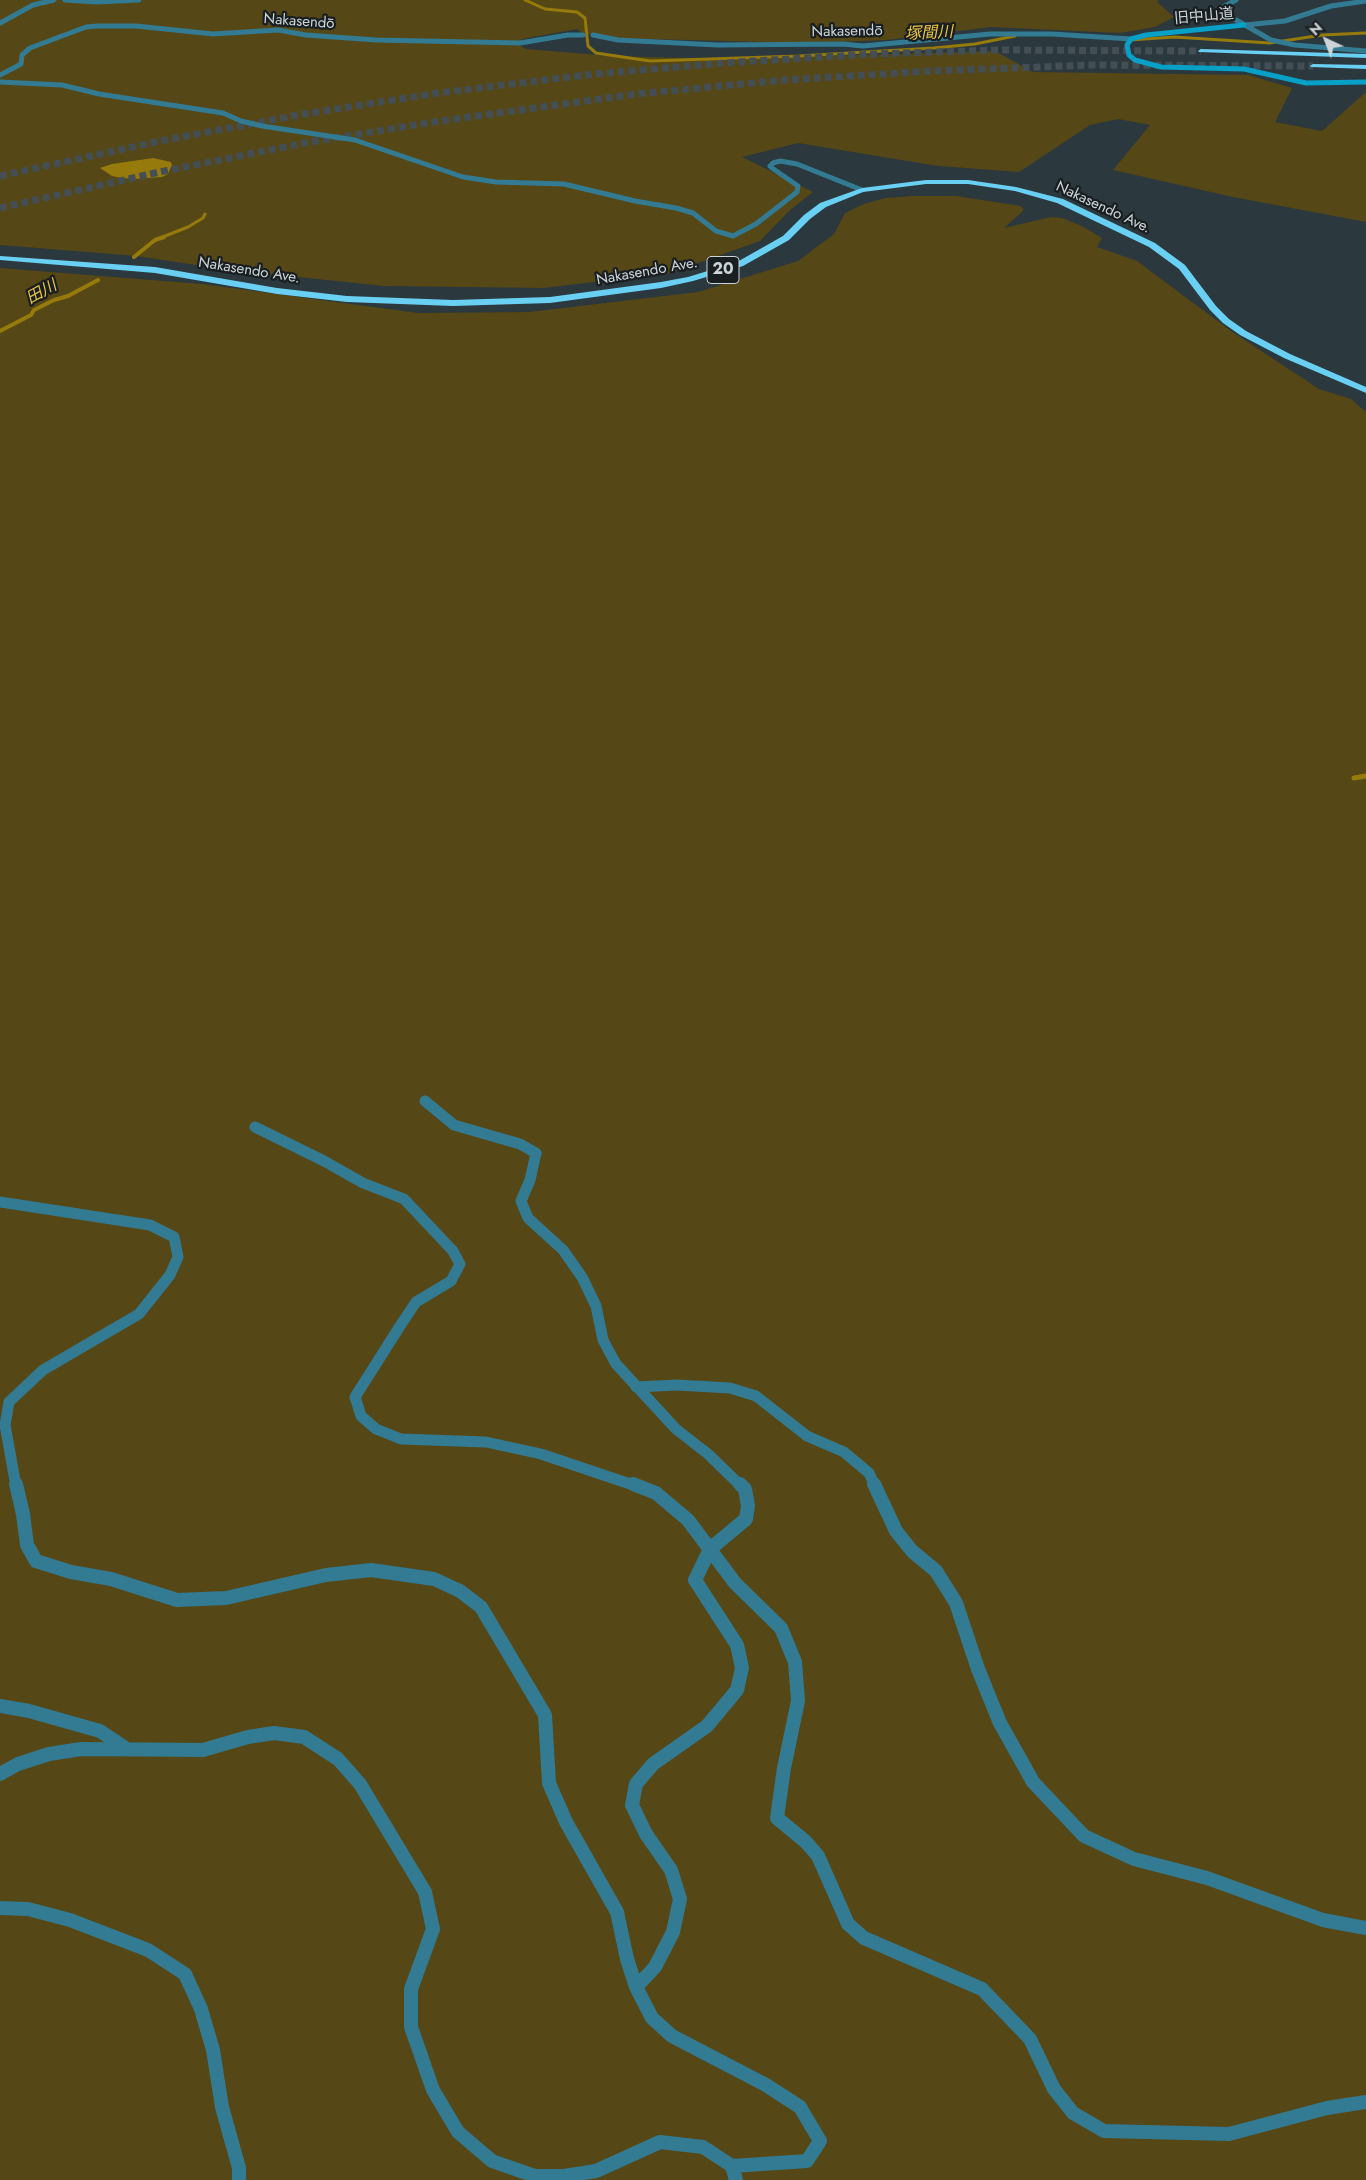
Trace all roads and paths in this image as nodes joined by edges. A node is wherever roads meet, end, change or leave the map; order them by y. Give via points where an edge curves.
1 (54, 0) edge
2 (65, 0) edge
3 (139, 0) edge
4 (1236, 0) edge
5 (1366, 1) edge
6 (0, 23) edge
7 (1244, 26) junction
8 (583, 35) dead end
9 (593, 35) dead end
10 (1130, 40) junction
11 (1366, 50) edge
12 (1201, 51) tunnel mouth
13 (1366, 56) edge
14 (1313, 66) tunnel mouth
15 (1366, 67) edge
16 (0, 75) edge
17 (0, 82) edge
18 (1366, 82) edge
19 (862, 190) junction
20 (0, 258) edge
21 (1366, 390) edge
22 (425, 1101) dead end
23 (255, 1127) dead end
24 (0, 1202) edge
25 (636, 1386) junction
26 (710, 1549) junction
27 (0, 1706) edge
28 (127, 1749) junction
29 (0, 1774) edge
30 (0, 1908) edge
31 (1366, 1928) edge
32 (636, 1987) junction
33 (1366, 2102) edge
34 (734, 2173) edge
35 (239, 2180) edge

1 - 6 street via 33,5
2 - 3 street
4 - 7 street via 1226,4 1223,10
5 - 7 street, 旧中山道
7 - 10 street, 旧中山道
7 - 11 street via 1280,43
8 - 16 street, Nakasendō via 520,43 376,40 278,30 213,34 136,26 97,26 30,48 22,55 21,64
9 - 10 street, Nakasendō via 618,40 718,45 864,46 990,34 1052,34
10 - 18 street via 1129,55 1161,68 1244,69 1306,83
12 - 13 highway
14 - 15 highway
17 - 19 street via 62,85 99,94 223,113 262,126 354,140 463,177 496,182 564,184 588,189 693,213 716,231 733,236 756,224 797,192 798,186 772,168 773,163 797,164
19 - 20 highway, Nakasendo Ave. / 20 via 823,205 771,248 740,264 661,285 550,300 444,303 347,299 155,270
19 - 21 highway, Nakasendo Ave. / 20 via 916,182 968,182 1016,189 1060,201 1165,254 1185,271 1226,322 1243,333
22 - 25 street via 454,1125 520,1144 536,1152 521,1201 528,1218 563,1250 582,1277 596,1306 603,1340 616,1364
23 - 26 street via 363,1183 404,1199 453,1251 460,1264 451,1282 416,1302 400,1326 355,1397 361,1416 376,1429 401,1440 486,1442 541,1454 656,1493 688,1520
24 - 32 street via 150,1226 174,1236 178,1257 170,1275 138,1314 43,1370 9,1402 5,1424 12,1466 27,1545 36,1561 71,1572 111,1579 178,1600 226,1598 326,1575 370,1570 434,1579 460,1591 481,1607 544,1715 549,1783 566,1822 617,1912
25 - 26 street via 676,1429 745,1489 746,1519
25 - 31 street via 730,1388 756,1396 806,1436 844,1452 869,1473 896,1531 912,1551 936,1571 956,1603 1000,1723 1034,1782 1084,1836 1134,1859 1207,1878 1323,1920
26 - 32 street via 695,1580 737,1645 742,1668 737,1690 707,1726 653,1764 636,1784 632,1805 646,1834 672,1870 680,1899 673,1932 655,1967
26 - 33 street via 735,1583 781,1628 795,1662 798,1701 777,1818 818,1856 848,1924 864,1938 982,1989 1030,2038 1054,2089 1074,2114 1104,2131 1230,2134 1327,2108
27 - 28 street via 100,1731
28 - 29 street via 49,1754
28 - 34 street via 203,1750 274,1733 304,1737 338,1759 360,1784 425,1892 433,1929 411,1989 411,2027 433,2090 458,2132 492,2161 535,2176 564,2176 596,2171 660,2142 703,2146
30 - 35 street via 28,1908 70,1920 148,1950 185,1974 201,2009 212,2050
32 - 34 street via 652,2018 672,2036 766,2085 800,2107 820,2141 807,2161

